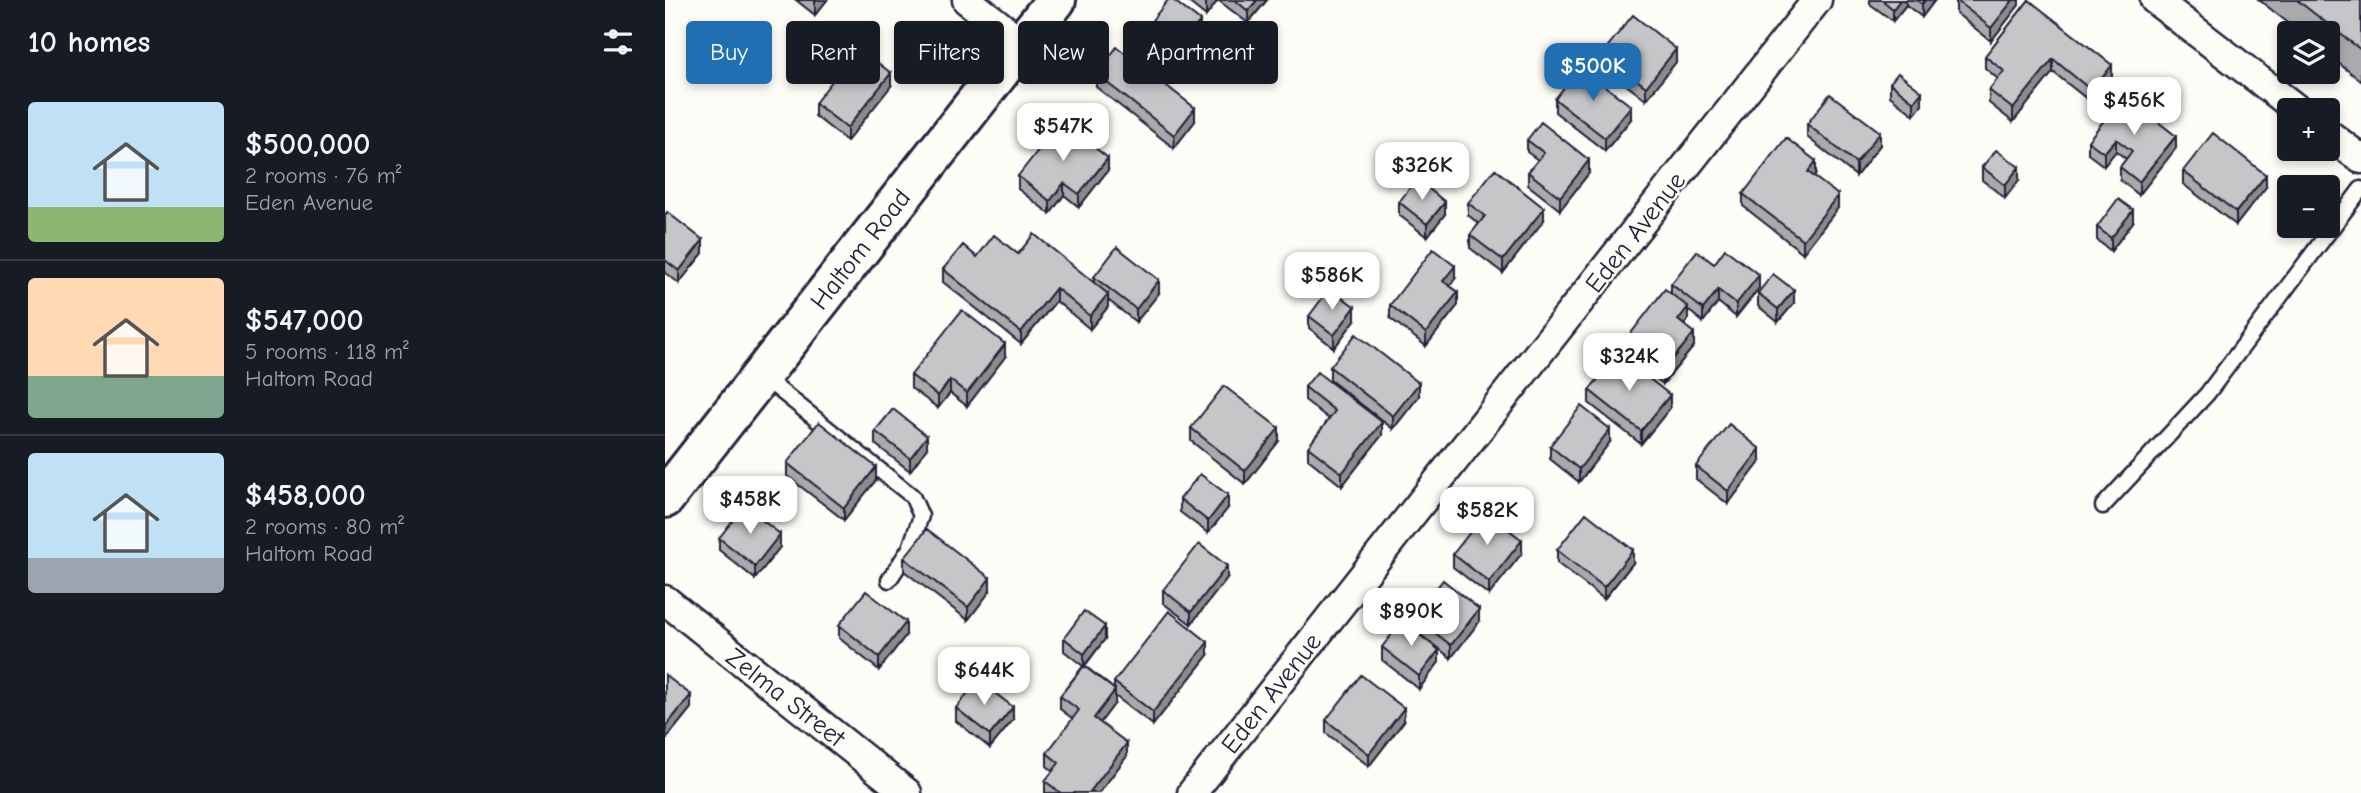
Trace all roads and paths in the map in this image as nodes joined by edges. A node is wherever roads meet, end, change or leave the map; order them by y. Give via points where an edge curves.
1 (967, 0) edge
2 (1056, 0) edge
3 (1817, 0) edge
4 (2155, 0) edge
5 (1039, 21) edge
6 (1018, 40) edge
7 (1018, 48) edge
8 (2282, 98) edge
9 (2340, 143) edge
10 (2361, 159) edge
11 (2361, 189) edge
12 (761, 376) junction
13 (665, 498) edge
14 (2103, 506) dead end
15 (889, 580) dead end
16 (665, 600) edge
17 (907, 793) edge
18 (1192, 793) edge

1 - 6 street
2 - 5 main road, Haltom Road
3 - 18 street, Eden Avenue
4 - 8 street
7 - 12 main road, Haltom Road
9 - 10 street
11 - 14 lane via 2207,394
12 - 13 main road, Haltom Road
12 - 15 lane via 912,496 921,516 910,548
16 - 17 street, Zelma Street

